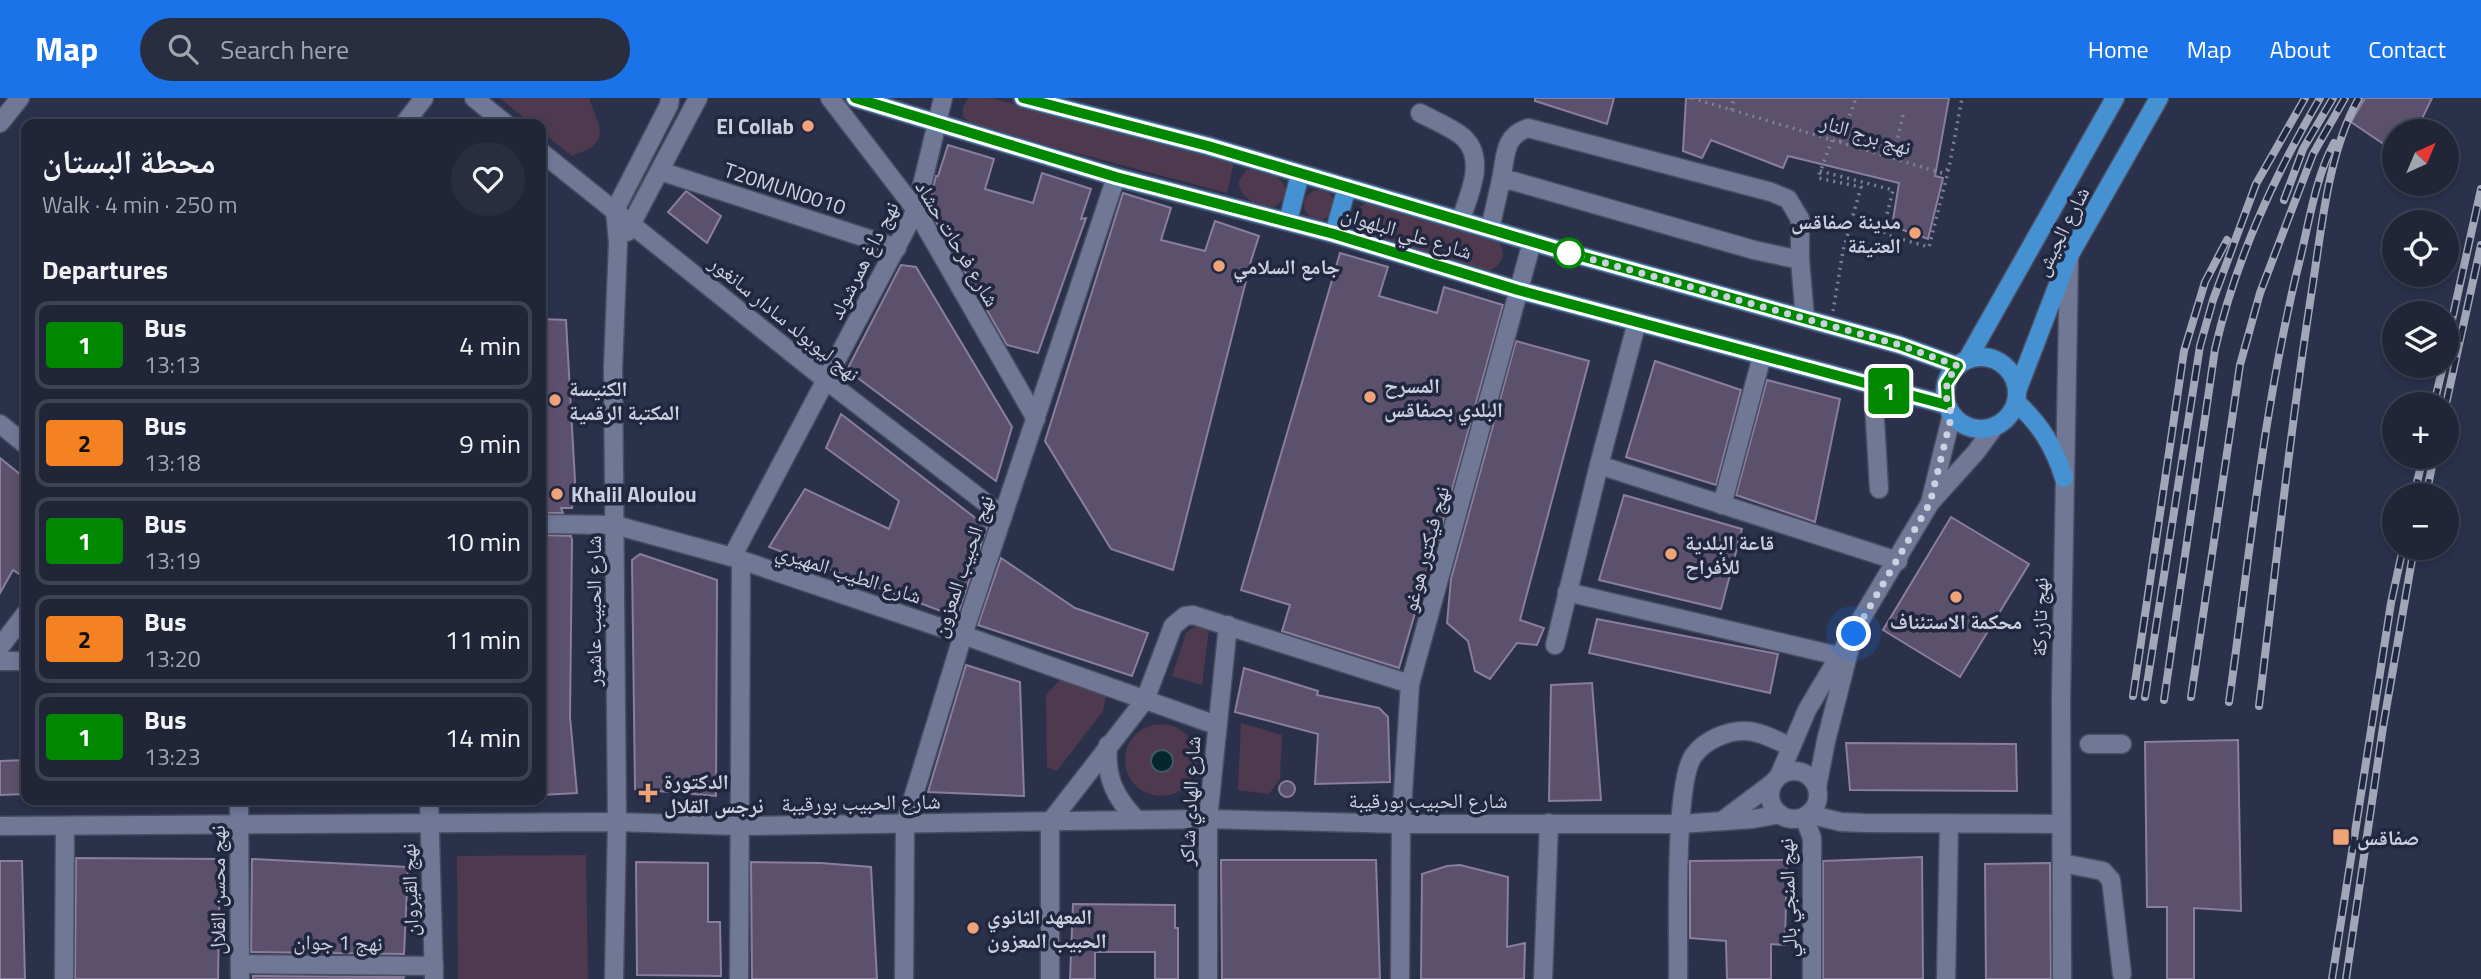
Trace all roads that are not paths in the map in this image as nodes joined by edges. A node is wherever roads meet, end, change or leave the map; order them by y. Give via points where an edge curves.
1 (20, 98) edge
2 (424, 98) edge
3 (474, 98) edge
4 (670, 98) edge
5 (698, 98) edge
6 (830, 98) edge
7 (855, 98) edge
8 (943, 98) edge
9 (1023, 98) edge
10 (2115, 98) edge
11 (2159, 98) edge
12 (1420, 113) dead end
13 (408, 119) edge
14 (500, 119) edge
15 (0, 123) edge
16 (937, 124) junction
17 (546, 156) edge
18 (660, 170) junction
19 (1300, 174) junction
20 (1116, 177) junction
21 (1501, 180) junction
22 (1347, 187) junction
23 (615, 210) junction
24 (916, 210) junction
25 (1461, 219) junction
26 (1288, 221) junction
27 (632, 225) junction
28 (1490, 229) junction
29 (1334, 234) junction
30 (1532, 242) junction
31 (618, 243) junction
32 (897, 248) junction
33 (2069, 256) junction
34 (1800, 260) junction
35 (1518, 290) junction
36 (1805, 318) junction
37 (1637, 322) junction
38 (1762, 356) junction
39 (1962, 363) junction
40 (827, 381) junction
41 (1873, 386) junction
42 (2016, 397) junction
43 (1950, 410) junction
44 (1036, 419) junction
45 (0, 424) edge
46 (1996, 426) junction
47 (21, 441) edge
48 (1599, 465) junction
49 (2064, 478) junction
50 (1879, 489) dead end
51 (1930, 503) junction
52 (1722, 505) junction
53 (1003, 516) junction
54 (546, 524) edge
55 (615, 525) junction
56 (737, 559) junction
57 (1898, 561) junction
58 (1567, 592) junction
59 (21, 620) edge
60 (1228, 625) junction
61 (963, 635) junction
62 (1555, 645) dead end
63 (0, 647) edge
64 (1843, 657) junction
65 (0, 661) edge
66 (21, 661) edge
67 (1410, 684) junction
68 (1144, 700) junction
69 (1216, 725) junction
70 (2089, 744) dead end
71 (2122, 744) dead end
72 (1108, 745) junction
73 (1791, 747) junction
74 (1776, 779) junction
75 (1817, 791) junction
76 (239, 805) edge
77 (429, 805) edge
78 (1780, 814) junction
79 (1806, 816) junction
80 (1208, 819) junction
81 (1137, 820) junction
82 (1722, 821) junction
83 (617, 822) junction
84 (1050, 822) junction
85 (240, 823) junction
86 (429, 823) junction
87 (1549, 823) junction
88 (1865, 823) junction
89 (905, 824) junction
90 (1401, 824) junction
91 (1680, 824) junction
92 (2061, 824) junction
93 (1948, 825) junction
94 (0, 826) edge
95 (65, 826) junction
96 (739, 826) junction
97 (2062, 863) junction
98 (240, 972) edge
99 (434, 973) edge
100 (2122, 974) dead end
101 (64, 979) edge
102 (614, 979) edge
103 (739, 979) edge
104 (904, 979) edge
105 (1050, 979) edge
106 (1208, 979) edge
107 (1400, 979) edge
108 (1543, 979) edge
109 (1678, 979) edge
110 (1812, 979) edge
111 (1947, 979) edge
112 (2062, 979) edge

1 - 15 street
2 - 13 street
3 - 14 street
4 - 23 street
5 - 18 street
6 - 24 street, شارع فرحات حشاد
7 - 16 main road, شارع علي البلهوان
8 - 16 street, نهج داغ همرشولد
9 - 19 main road, شارع علي البلهوان
10 - 39 main road, شارع الجيش
11 - 33 main road, شارع الجيش
12 - 25 street via 1462,137 1473,151 1476,170
16 - 20 main road, شارع علي البلهوان
16 - 24 street, نهج داغ همرشولد
17 - 23 street, نهج ليوبولد سادار سانغور
18 - 27 street
18 - 32 street, T20MUN0010
19 - 22 main road, شارع علي البلهوان
19 - 26 main road
20 - 26 main road, شارع علي البلهوان
20 - 44 street, نهج الحبيب المعزون
21 - 28 street
21 - 34 street
21 - 34 street via 1509,142 1516,132 1528,128 1771,191 1788,199 1800,219
22 - 25 main road, شارع علي البلهوان
22 - 29 main road
23 - 27 street, نهج ليوبولد سادار سانغور
23 - 31 street, شارع الحبيب عاشور
24 - 32 street, نهج داغ همرشولد
24 - 44 street, شارع فرحات حشاد
25 - 28 main road, شارع علي البلهوان
26 - 29 main road, شارع علي البلهوان
27 - 31 street
27 - 40 street, نهج ليوبولد سادار سانغور
28 - 30 main road, شارع علي البلهوان
29 - 35 main road, شارع علي البلهوان
30 - 35 street, نهج فيكتور هوغو
30 - 36 main road, شارع علي البلهوان
31 - 55 street, شارع الحبيب عاشور via 613,368
32 - 40 street, نهج داغ همرشولد
33 - 42 main road, شارع الجيش
33 - 49 street, نهج تازركة
34 - 36 street
35 - 37 main road, شارع علي البلهوان
35 - 67 street, نهج فيكتور هوغو
36 - 39 main road, شارع علي البلهوان
37 - 38 main road, شارع علي البلهوان
37 - 48 street
38 - 41 main road, شارع علي البلهوان
38 - 52 street
39 - 42 main road via 1989,358 2000,363 2008,370
39 - 43 main road via 1946,384
40 - 53 street, نهج ليوبولد سادار سانغور
40 - 56 street, نهج داغ همرشولد
41 - 43 main road, شارع علي البلهوان
41 - 50 street
42 - 46 main road via 2011,412
42 - 49 main road via 2047,436
43 - 46 main road via 1972,428
43 - 51 street
44 - 53 street, نهج الحبيب المعزون
45 - 47 street
46 - 51 street
48 - 52 street
48 - 58 street
49 - 92 street, نهج تازركة
51 - 57 street
52 - 57 street
53 - 61 street, نهج الحبيب المعزون
54 - 55 street, شارع الطيب المهيري
55 - 56 street, شارع الطيب المهيري
55 - 83 street, شارع الحبيب عاشور
56 - 61 street, شارع الطيب المهيري
56 - 96 street, نهج داغ همرشولد
57 - 64 street
58 - 62 street
58 - 64 street
59 - 63 street
60 - 67 street
60 - 68 street via 1193,615 1179,620
60 - 69 street, شارع الهادي شاكر
61 - 68 street, شارع الطيب المهيري
61 - 89 street, نهج الحبيب المعزون
64 - 73 street via 1807,710
64 - 75 street
65 - 66 street
67 - 90 street, نهج فيكتور هوغو
68 - 69 street, شارع الطيب المهيري
68 - 72 street
69 - 80 street, شارع الهادي شاكر
70 - 71 street
72 - 81 street via 1112,786
72 - 84 street
73 - 74 street
73 - 91 street via 1749,730 1733,731 1708,742 1693,755 1686,773
74 - 75 street via 1801,772
74 - 78 street via 1770,796
74 - 82 street
75 - 79 street via 1814,809
75 - 88 street via 1834,807
76 - 85 street, نهج محسن القلال
77 - 86 street, نهج القيروان
78 - 79 street via 1792,819
78 - 82 street, شارع الحبيب بورقيبة
79 - 88 street
79 - 110 street, نهج المنجي بالي via 1812,838
80 - 81 street, شارع الحبيب بورقيبة
80 - 90 street, شارع الحبيب بورقيبة
80 - 106 street, شارع الهادي شاكر
81 - 84 street, شارع الحبيب بورقيبة
82 - 91 street, شارع الحبيب بورقيبة
83 - 86 street, شارع الحبيب بورقيبة
83 - 96 street, شارع الحبيب بورقيبة
83 - 102 street, شارع الحبيب عاشور
84 - 89 street, شارع الحبيب بورقيبة
84 - 105 street
85 - 86 street, شارع الحبيب بورقيبة
85 - 95 street, شارع الحبيب بورقيبة
85 - 98 street, نهج محسن القلال
86 - 99 street, نهج القيروان
87 - 90 street, شارع الحبيب بورقيبة
87 - 91 street, شارع الحبيب بورقيبة
87 - 108 street
88 - 93 street
89 - 96 street, شارع الحبيب بورقيبة
89 - 104 street, نهج الحبيب المعزون
90 - 107 street, نهج فيكتور هوغو
91 - 109 street
92 - 93 street
92 - 97 street, نهج تازركة
93 - 111 street
94 - 95 street, شارع الحبيب بورقيبة
95 - 101 street
96 - 103 street, نهج داغ همرشولد
97 - 100 street via 2103,871 2112,880
97 - 112 street, نهج تازركة
98 - 99 street, نهج 1 جوان

